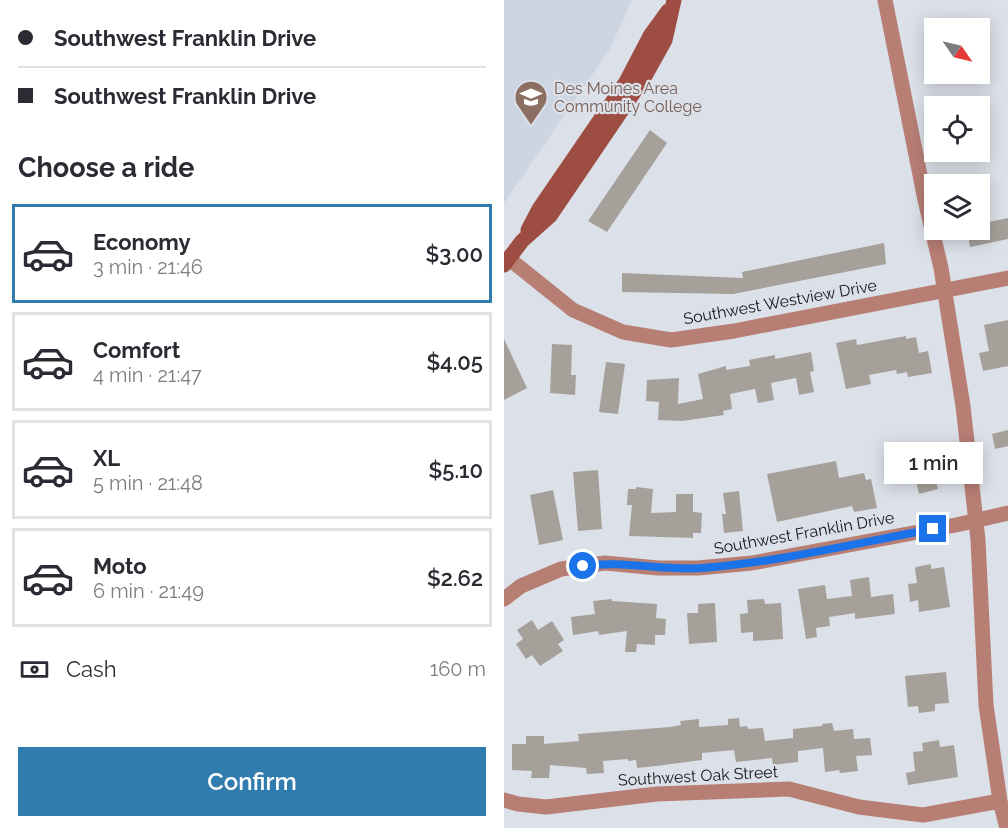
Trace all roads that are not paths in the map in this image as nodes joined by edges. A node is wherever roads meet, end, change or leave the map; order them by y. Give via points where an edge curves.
1 (885, 0) edge
2 (673, 2) edge
3 (505, 261) edge
4 (1008, 279) edge
5 (945, 290) junction
6 (1008, 513) edge
7 (976, 520) junction
8 (504, 599) edge
9 (504, 800) edge
10 (1000, 801) junction
11 (1007, 828) edge

1 - 5 street
2 - 3 street via 665,40 645,76 550,216
3 - 5 street, Southwest Westview Drive via 573,310 623,332 671,339 734,331
4 - 5 street, Southwest Westview Drive
5 - 7 street
6 - 7 street, Southwest Franklin Drive
7 - 8 street, Southwest Franklin Drive via 752,563 658,568 604,563 561,569 521,586
7 - 10 street via 986,705
9 - 10 street, Southwest Oak Street via 546,807 657,794 789,789 859,807 922,814
10 - 11 street

